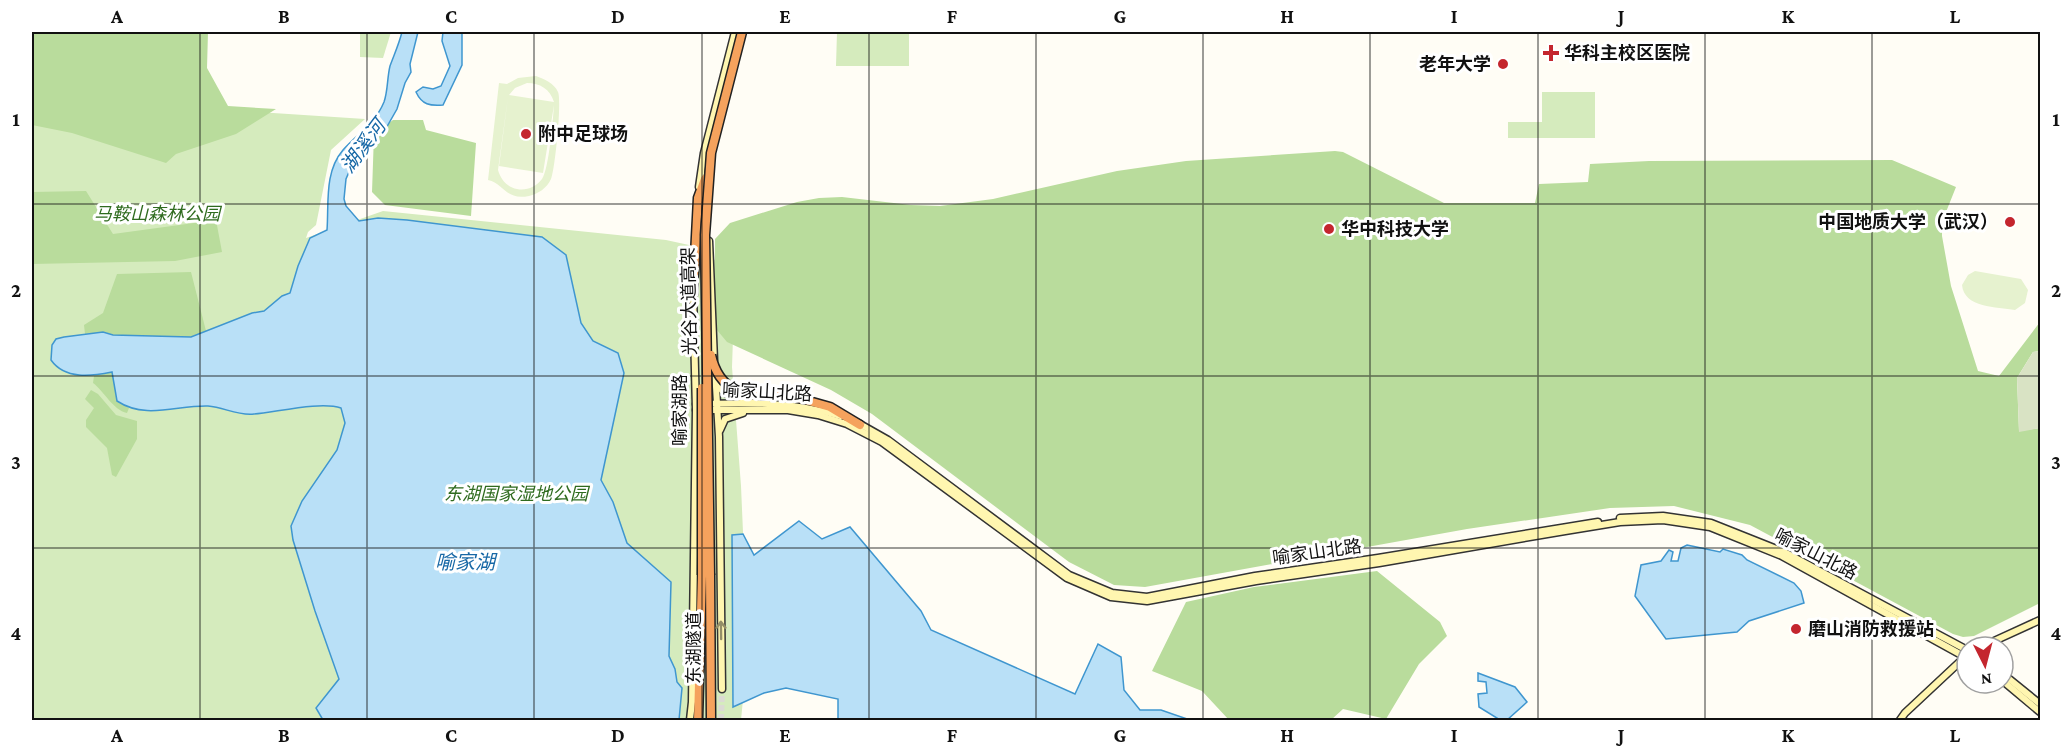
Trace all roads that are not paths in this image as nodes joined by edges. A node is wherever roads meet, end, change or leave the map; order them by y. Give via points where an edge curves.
1 (740, 32) edge
2 (705, 179) junction
3 (693, 294) junction
4 (707, 324) junction
5 (716, 376) junction
6 (775, 406) junction
7 (696, 407) junction
8 (717, 407) junction
9 (860, 425) junction
10 (719, 436) junction
11 (720, 567) junction
12 (702, 575) junction
13 (710, 598) junction
14 (2040, 620) edge
15 (2008, 635) edge
16 (1955, 648) edge
17 (1955, 649) edge
18 (1955, 666) edge
19 (2015, 684) edge
20 (722, 689) tunnel mouth
21 (2015, 691) edge
22 (2040, 704) edge
23 (2040, 712) edge
24 (690, 720) edge
25 (698, 720) edge
26 (711, 720) edge
27 (1900, 720) edge

1 - 2 highway, 光谷大道高架, bridge via 708,152
1 - 3 main road, 喻家湖路 via 704,153 693,226
1 - 4 highway, 光谷大道高架, bridge via 707,180
1 - 5 main road, 喻家湖路 via 711,180 708,225
2 - 3 highway via 699,198
2 - 12 highway, 光谷大道高架, bridge
3 - 7 main road, 喻家湖路
4 - 9 highway, bridge via 712,362 727,386 750,394 818,402
4 - 12 highway, 光谷大道高架, bridge
5 - 6 main road via 718,385 729,396
5 - 8 main road, 喻家湖路
6 - 8 main road, 喻家山北路
6 - 9 main road, 喻家山北路 via 822,411
6 - 10 main road via 731,416 722,423
6 - 17 main road, 喻家山北路 via 832,418 882,442 1067,578 1111,597 1147,601 1620,522 1663,520 1710,527 1782,556
7 - 8 main road, 喻家山北路
7 - 12 main road, 喻家湖路
8 - 10 main road, 喻家湖路
9 - 16 main road, 喻家山北路 via 888,440 1069,575 1112,593 1147,597 1609,520 1664,516 1711,523 1784,552
10 - 11 main road, 喻家湖路
11 - 13 main road
20 -> 11 main road, 喻家湖路
12 - 13 highway, 东湖隧道
12 - 24 main road, 喻家湖路
12 - 25 highway, 东湖隧道
13 - 26 highway, 东湖隧道
14 - 15 main road
18 - 27 main road
19 - 22 main road
21 - 23 main road

